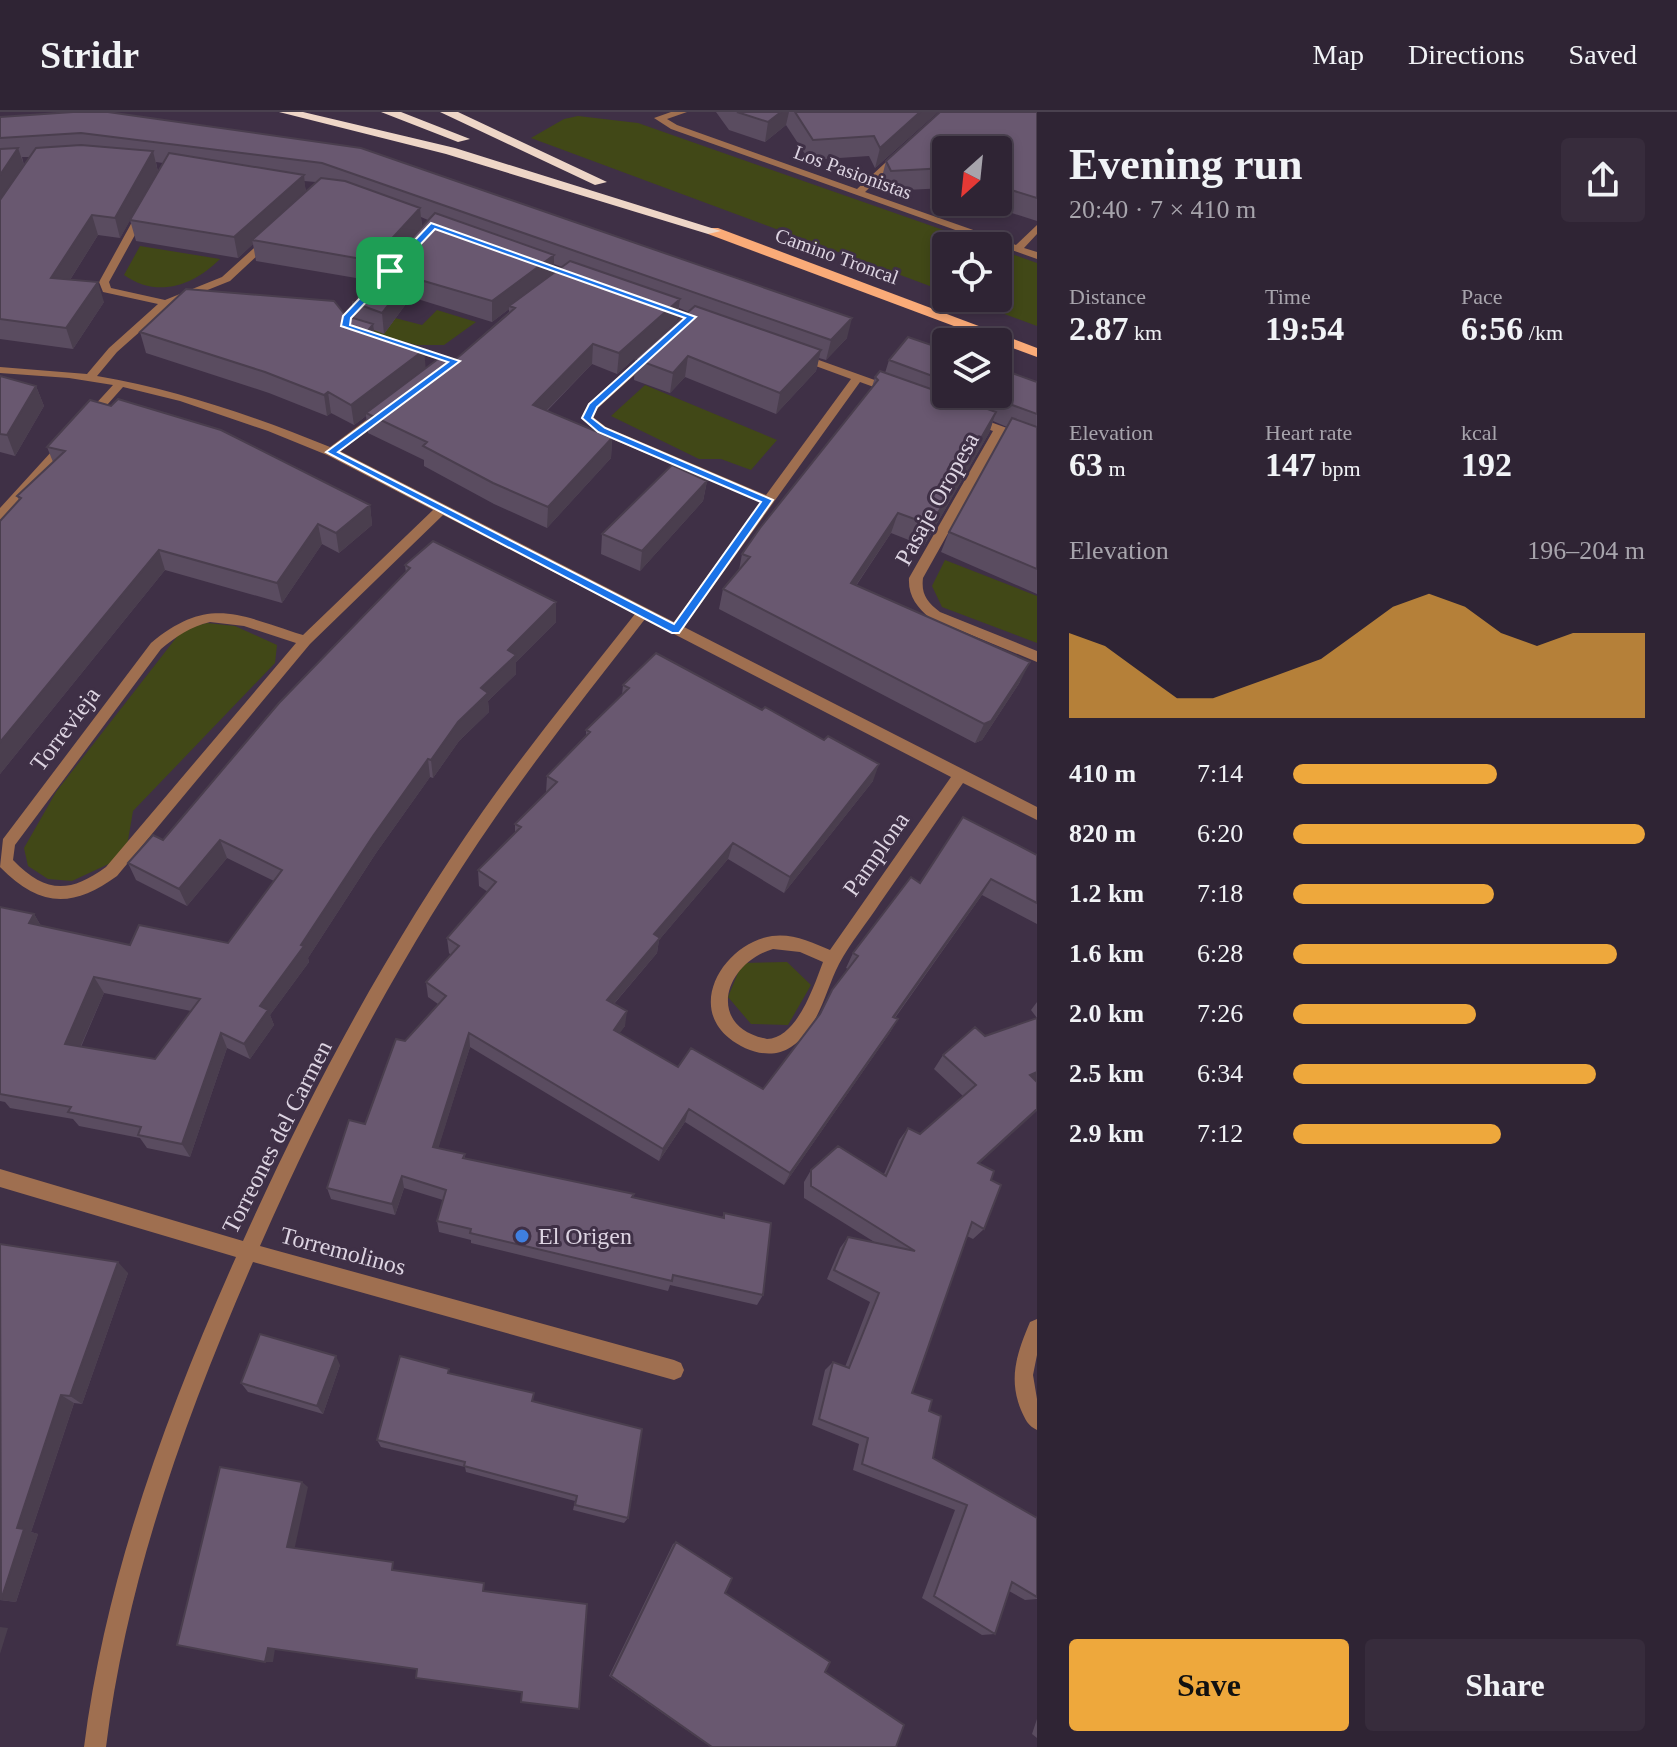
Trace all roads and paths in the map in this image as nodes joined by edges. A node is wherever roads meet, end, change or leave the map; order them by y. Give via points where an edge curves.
1 (286, 112) edge
2 (388, 112) edge
3 (447, 112) edge
4 (682, 112) edge
5 (914, 141) edge
6 (858, 193) junction
7 (145, 208) edge
8 (1037, 228) edge
9 (280, 230) edge
10 (713, 231) junction
11 (1017, 250) junction
12 (1037, 256) edge
13 (166, 303) junction
14 (393, 343) edge
15 (659, 347) edge
16 (467, 352) edge
17 (789, 352) edge
18 (1037, 353) edge
19 (455, 361) junction
20 (444, 369) edge
21 (0, 370) edge
22 (90, 377) junction
23 (858, 377) junction
24 (120, 384) junction
25 (901, 393) edge
26 (398, 403) edge
27 (957, 414) edge
28 (1000, 430) junction
29 (1037, 443) edge
30 (331, 452) junction
31 (768, 500) junction
32 (441, 509) junction
33 (0, 516) edge
34 (642, 614) junction
35 (675, 630) junction
36 (305, 641) junction
37 (1037, 657) edge
38 (959, 777) junction
39 (1036, 811) edge
40 (833, 959) junction
41 (0, 1178) edge
42 (246, 1251) junction
43 (1037, 1329) edge
44 (674, 1370) dead end
45 (1037, 1420) edge
46 (95, 1747) edge

1 - 10 highway via 437,147
2 - 10 highway
3 - 10 highway
4 - 6 street, Los Pasionistas via 659,118
5 - 6 street
6 - 11 street, Los Pasionistas
7 - 13 street via 104,282 107,290
8 - 11 street
9 - 13 street via 226,279
10 - 18 main road, Camino Troncal
11 - 12 street, Los Pasionistas
13 - 22 street
14 - 19 street
15 - 31 street via 581,420
16 - 19 street
17 - 23 street
19 - 20 street
21 - 22 street
22 - 24 street
23 - 25 street
23 - 31 street
24 - 30 street via 258,420
24 - 33 street
26 - 30 street
27 - 28 street
28 - 29 street
28 - 37 street, Pasaje Oropesa via 915,588 922,605 935,615
30 - 32 street
31 - 35 street
32 - 34 street
32 - 36 street, Torrevieja
34 - 35 street
34 - 42 street, Torreones del Carmen via 470,842 340,1063
35 - 38 street
36 - 36 street, Torrevieja via 139,837 128,858 103,880 80,893 59,895 36,889 5,862 8,843 156,646 176,627 203,616 229,617
38 - 39 street
38 - 40 street, Pamplona
40 - 40 street, Pamplona via 801,945 754,944 722,982 718,995 724,1026 752,1043 779,1046 792,1037 808,1012
41 - 42 street, Torremolinos
42 - 44 street, Torremolinos
42 - 46 street, Torreones del Carmen via 155,1477 101,1685
43 - 45 street via 1021,1384

